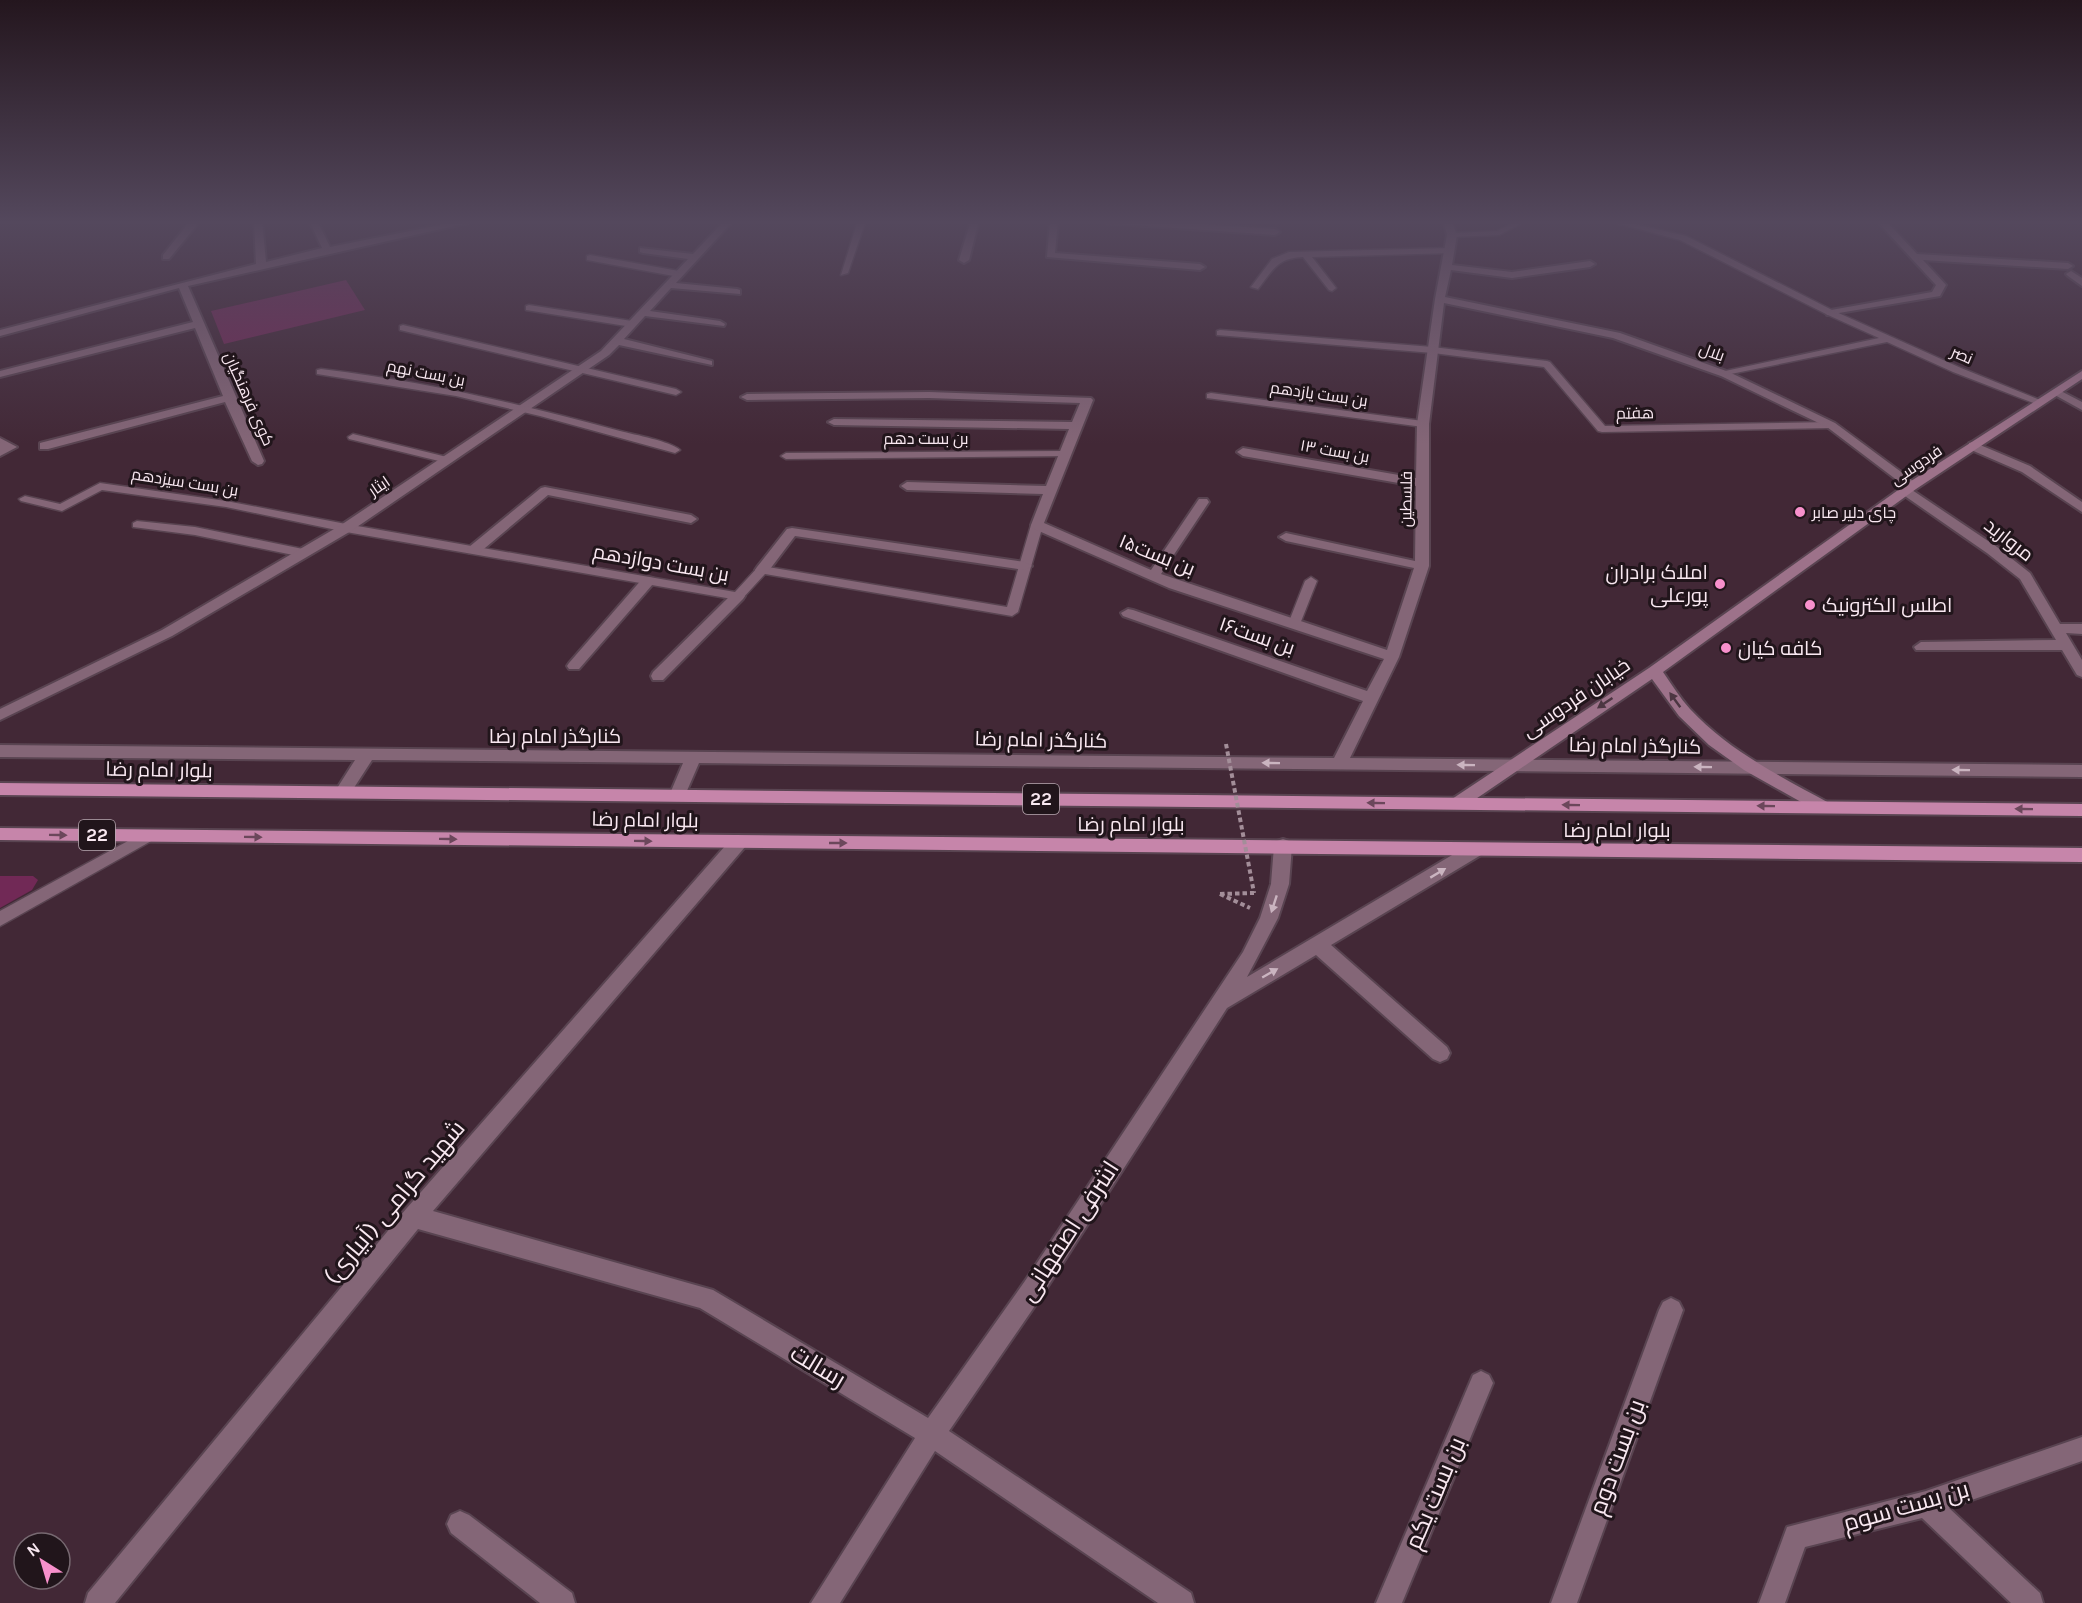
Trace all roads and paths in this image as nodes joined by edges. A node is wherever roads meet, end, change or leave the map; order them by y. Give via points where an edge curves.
1 (142, 295) edge
2 (187, 295) edge
3 (660, 295) edge
4 (1441, 295) edge
5 (1796, 295) edge
6 (1932, 295) edge
7 (1440, 299) junction
8 (529, 308) dead end
9 (643, 313) junction
10 (1832, 313) junction
11 (199, 324) junction
12 (632, 324) junction
13 (720, 324) dead end
14 (403, 328) dead end
15 (0, 333) edge
16 (1220, 333) dead end
17 (1888, 339) junction
18 (617, 340) junction
19 (1433, 350) junction
20 (708, 363) dead end
21 (581, 369) junction
22 (321, 372) dead end
23 (2, 374) edge
24 (1725, 374) junction
25 (2082, 374) edge
26 (676, 392) dead end
27 (2057, 392) junction
28 (1211, 396) dead end
29 (747, 397) dead end
30 (229, 398) junction
31 (2040, 402) junction
32 (525, 407) junction
33 (2082, 407) edge
34 (834, 422) dead end
35 (1423, 424) junction
36 (1831, 425) junction
37 (1077, 426) junction
38 (353, 437) dead end
39 (0, 442) edge
40 (44, 446) dead end
41 (1973, 446) junction
42 (675, 450) dead end
43 (0, 452) edge
44 (1243, 452) dead end
45 (1065, 454) junction
46 (786, 456) dead end
47 (447, 460) junction
48 (258, 461) dead end
49 (1422, 483) junction
50 (907, 486) dead end
51 (1909, 489) junction
52 (1051, 490) junction
53 (26, 499) dead end
54 (1203, 502) dead end
55 (2082, 508) edge
56 (690, 519) dead end
57 (137, 525) dead end
58 (1037, 525) junction
59 (346, 528) junction
60 (1286, 537) dead end
61 (474, 550) junction
62 (303, 553) junction
63 (1025, 566) junction
64 (1422, 566) junction
65 (762, 570) junction
66 (1153, 576) junction
67 (648, 581) junction
68 (1311, 581) dead end
69 (738, 597) junction
70 (1128, 613) dead end
71 (1294, 624) junction
72 (2057, 628) junction
73 (2082, 629) edge
74 (2066, 645) junction
75 (1921, 647) dead end
76 (1392, 657) junction
77 (574, 666) dead end
78 (1654, 671) junction
79 (2082, 672) edge
80 (658, 676) dead end
81 (1371, 698) junction
82 (0, 715) edge
83 (1226, 744) dead end
84 (0, 751) edge
85 (367, 755) junction
86 (693, 758) junction
87 (1339, 764) junction
88 (1512, 765) junction
89 (1750, 768) junction
90 (2082, 771) edge
91 (0, 789) edge
92 (342, 793) junction
93 (677, 796) junction
94 (1458, 803) junction
95 (1823, 807) junction
96 (2082, 810) edge
97 (0, 834) edge
98 (148, 836) junction
99 (739, 842) junction
100 (1283, 846) junction
101 (1474, 850) junction
102 (2082, 855) edge
103 (1269, 918) junction
104 (0, 920) edge
105 (1318, 945) junction
106 (1220, 1003) junction
107 (1440, 1053) dead end
108 (414, 1217) junction
109 (1671, 1310) dead end
110 (1481, 1383) dead end
111 (932, 1434) junction
112 (2082, 1449) edge
113 (1926, 1504) junction
114 (460, 1524) dead end
115 (98, 1603) edge
116 (562, 1603) edge
117 (824, 1603) edge
118 (1181, 1603) edge
119 (1389, 1603) edge
120 (1564, 1603) edge
121 (1772, 1603) edge
122 (2030, 1603) edge

1 - 15 street
2 - 11 street, کوی فرهنگیان
3 - 9 street, ایثار
4 - 7 street, فلسطین
5 - 10 lane, نصر
6 - 10 street
7 - 19 street, فلسطین
7 - 24 street, بلال via 1616,335
8 - 12 lane
9 - 12 street, ایثار
9 - 13 street
10 - 17 lane, نصر
11 - 23 street
11 - 30 street, کوی فرهنگیان
12 - 18 street, ایثار
14 - 21 lane
16 - 19 lane
17 - 24 lane
17 - 31 lane, نصر
18 - 20 street
18 - 21 street, ایثار
19 - 35 street, فلسطین
19 - 36 lane, هفتم via 1546,364 1602,429
21 - 26 lane
21 - 32 street, ایثار
22 - 32 lane, بن بست نهم via 374,378
24 - 36 street, بلال
25 - 27 main road, فردوسی
27 - 31 main road, فردوسی
27 - 33 street
28 - 35 lane, بن بست یازدهم
29 - 37 street via 1087,400
30 - 40 street
30 - 48 street, کوی فرهنگیان
31 - 41 main road, فردوسی
32 - 42 lane
32 - 47 street, ایثار
34 - 37 street
35 - 49 street, فلسطین
36 - 51 street, بلال
37 - 45 street
38 - 47 lane
39 - 43 street via 11,447
41 - 51 main road, فردوسی
41 - 55 street via 2026,469
44 - 49 street, بن بست ۱۳
45 - 46 lane, بن بست دهم
45 - 52 street
47 - 59 street, ایثار
49 - 64 street, فلسطین
50 - 52 street
51 - 72 street, مروارید via 2025,576
51 - 78 main road, فردوسی
52 - 58 street
53 - 59 lane, بن بست سیزدهم via 62,508 100,486 226,504
54 - 66 street
56 - 61 street via 545,491
57 - 62 lane via 195,531
58 - 63 lane
58 - 66 street, بن بست۱۵
59 - 61 lane, بن بست دوازدهم
59 - 62 street, ایثار
60 - 64 street
61 - 67 lane, بن بست دوازدهم
62 - 82 street, ایثار via 166,633
63 - 65 street via 792,532
63 - 65 lane via 1011,612
64 - 76 street, فلسطین
65 - 69 lane, بن بست دوازدهم
66 - 71 street, بن بست۱۵
67 - 69 lane, بن بست دوازدهم
67 - 77 street
68 - 71 lane
69 - 80 street
70 - 81 street, بن بست۱۶
71 - 76 street, بن بست۱۵
72 - 73 street
72 - 74 street, مروارید
74 - 75 street
74 - 79 street, مروارید
76 - 81 street, فلسطین
78 -> 88 main road, خیابان فردوسی
89 -> 78 main road, خیابان فردوسی via 1683,712
81 - 87 street, فلسطین
83 - 103 path, bridge via 1254,893 1220,894
84 - 85 street, کنارگذر امام رضا
85 - 86 street, کنارگذر امام رضا
85 - 92 street
87 -> 86 street, کنارگذر امام رضا
86 - 93 street
88 -> 87 street, کنارگذر امام رضا
89 -> 88 street, کنارگذر امام رضا
88 - 94 main road, خیابان فردوسی
90 -> 89 street, کنارگذر امام رضا
89 - 95 main road, خیابان فردوسی
91 - 92 highway, بلوار امام رضا / 22
92 - 93 highway, بلوار امام رضا / 22
94 -> 93 highway, بلوار امام رضا / 22
95 -> 94 highway, بلوار امام رضا / 22
96 -> 95 highway, بلوار امام رضا / 22
97 -> 98 highway, بلوار امام رضا / 22
98 -> 99 highway, بلوار امام رضا / 22
98 - 104 lane
99 -> 100 highway, بلوار امام رضا / 22
99 - 108 street, شهید گرامی (آبیاری)
100 - 101 highway, بلوار امام رضا / 22
100 -> 103 street, اشرفی اصفهانی via 1280,884
101 - 102 highway, بلوار امام رضا / 22
105 -> 101 street
103 - 106 street, اشرفی اصفهانی via 1250,957
106 -> 105 street
105 - 107 street
106 - 111 street, اشرفی اصفهانی via 1033,1289
108 - 111 street, رسالت via 705,1298
108 - 115 street, شهید گرامی (آبیاری)
109 - 120 street, بن بست دوم
110 - 119 street, بن بست یکم
111 - 117 street, اشرفی اصفهانی
111 - 118 street, رسالت
112 - 113 street, بن بست سوم
113 - 121 street, بن بست سوم via 1796,1536
113 - 122 street
114 - 116 street

